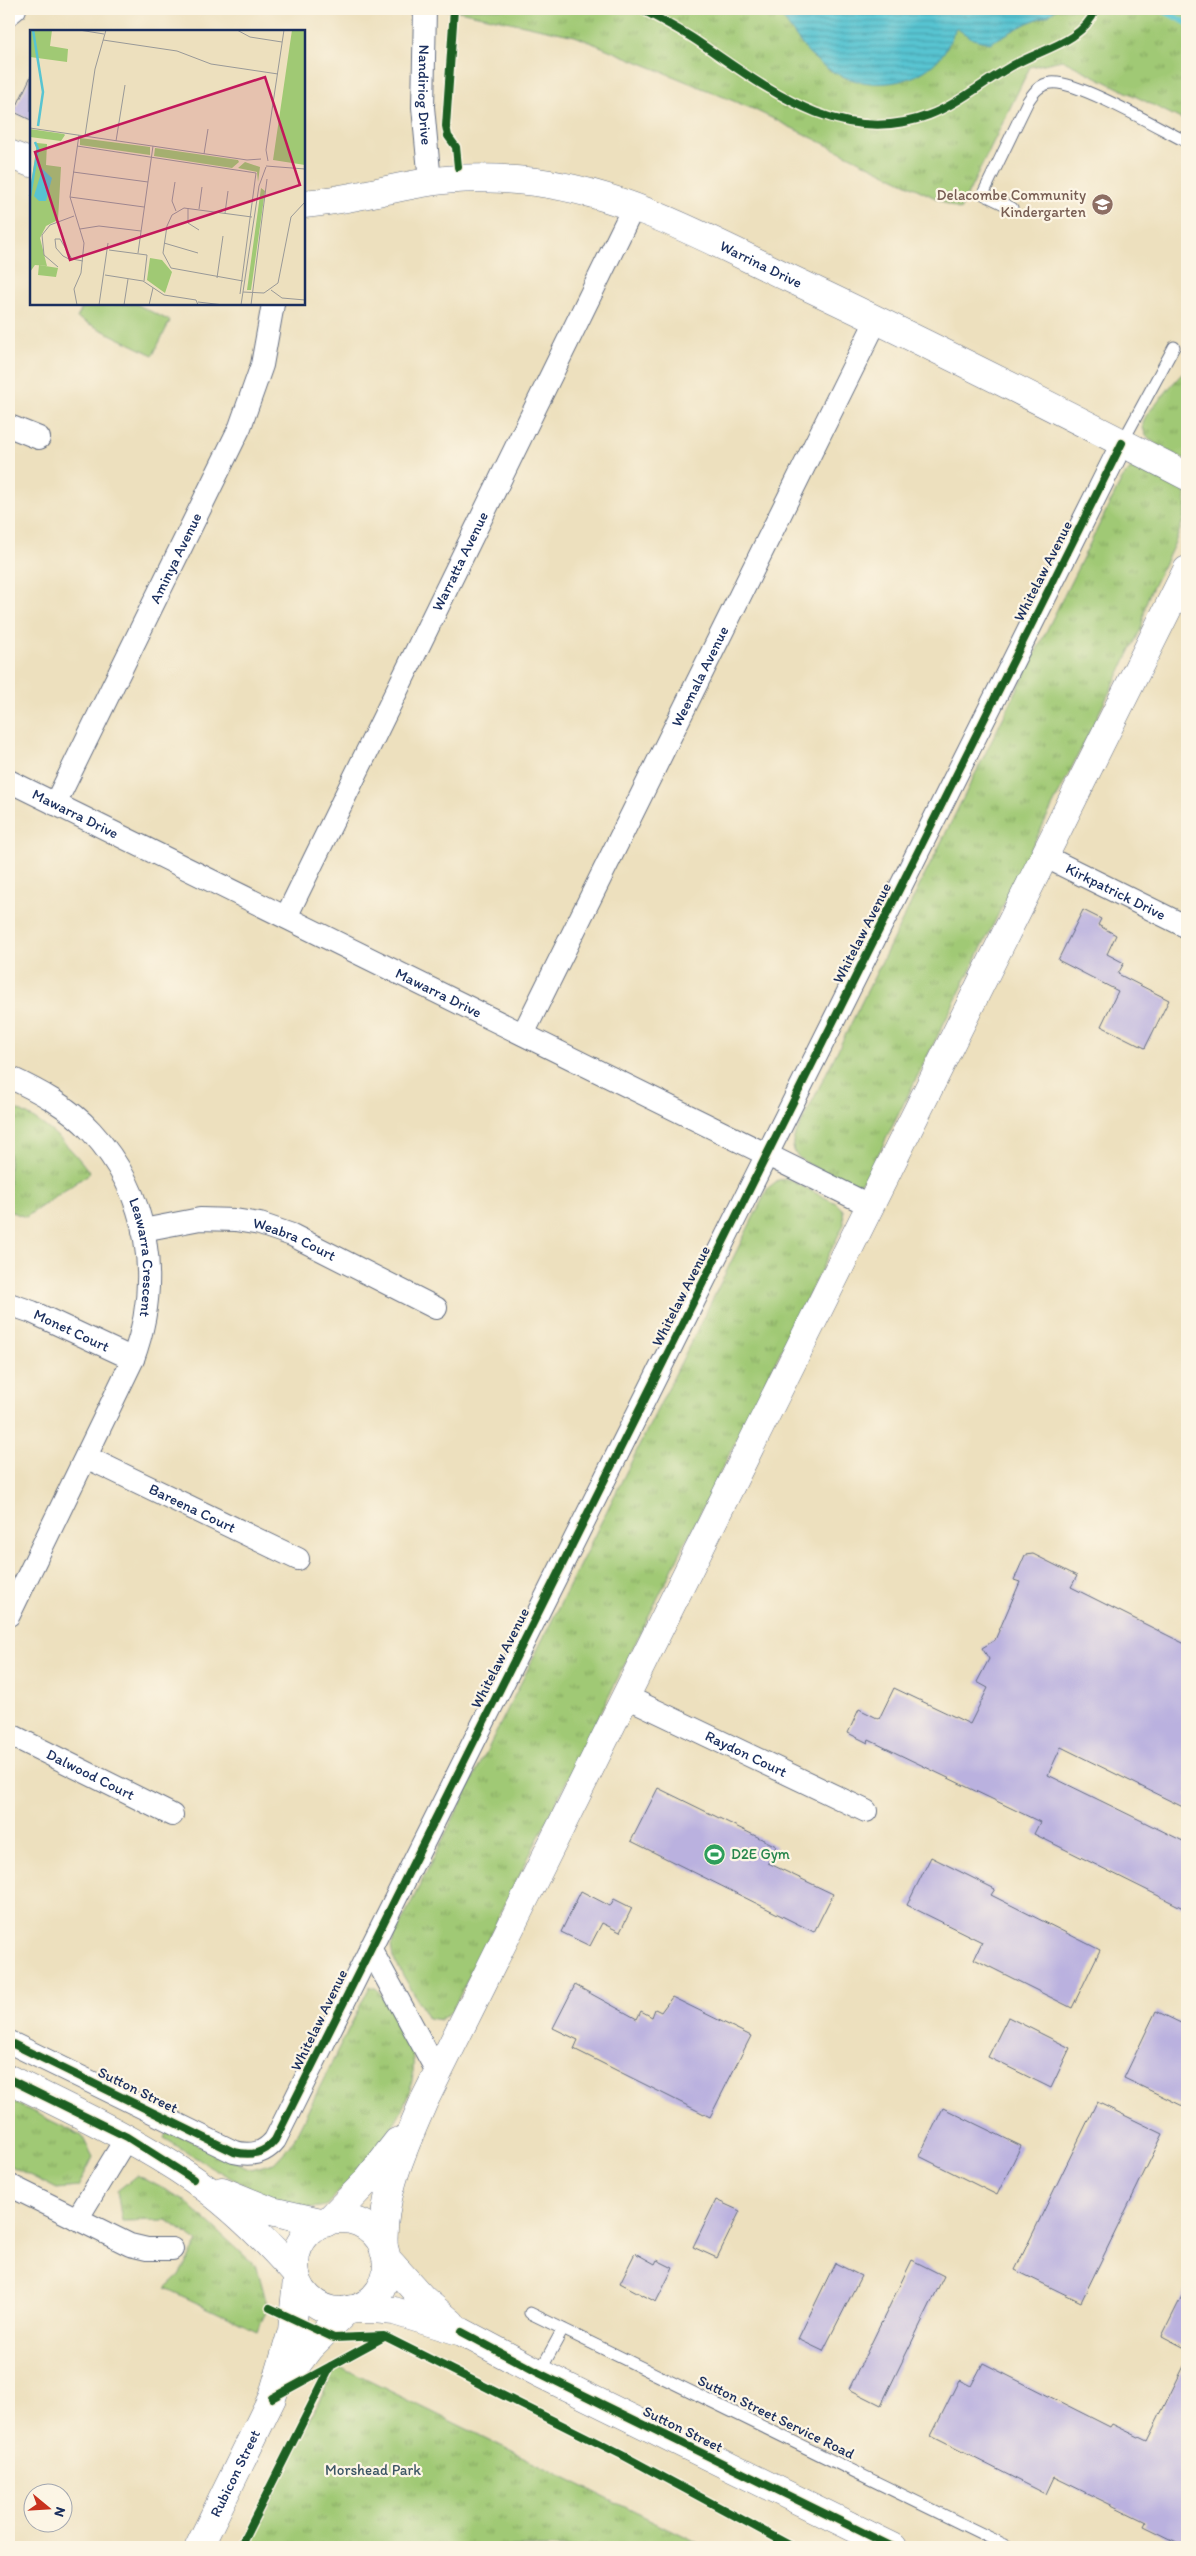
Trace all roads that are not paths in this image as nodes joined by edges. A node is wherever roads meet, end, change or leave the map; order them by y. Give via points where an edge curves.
1 (15, 9) edge
2 (425, 9) edge
3 (9, 14) edge
4 (1187, 142) edge
5 (9, 154) edge
6 (30, 163) edge
7 (430, 182) junction
8 (305, 204) edge
9 (634, 206) junction
10 (1012, 208) dead end
11 (274, 305) edge
12 (877, 319) junction
13 (1174, 347) dead end
14 (9, 426) edge
15 (39, 438) dead end
16 (1122, 443) junction
17 (1187, 476) edge
18 (1187, 570) edge
19 (9, 781) edge
20 (55, 804) junction
21 (1044, 856) junction
22 (286, 917) junction
23 (1187, 927) edge
24 (523, 1034) junction
25 (9, 1077) edge
26 (767, 1156) junction
27 (869, 1205) junction
28 (143, 1230) junction
29 (9, 1304) edge
30 (436, 1308) dead end
31 (133, 1360) junction
32 (86, 1457) junction
33 (298, 1559) dead end
34 (9, 1615) edge
35 (627, 1697) junction
36 (9, 1734) edge
37 (866, 1811) dead end
38 (172, 1815) dead end
39 (370, 1948) junction
40 (9, 2042) edge
41 (438, 2073) junction
42 (9, 2079) edge
43 (424, 2101) junction
44 (127, 2137) junction
45 (257, 2154) joint
46 (193, 2179) junction
47 (9, 2185) edge
48 (78, 2219) junction
49 (326, 2222) junction
50 (172, 2249) dead end
51 (385, 2255) junction
52 (297, 2277) junction
53 (350, 2310) junction
54 (530, 2313) dead end
55 (563, 2329) junction
56 (462, 2332) junction
57 (539, 2373) junction
58 (272, 2398) junction
59 (199, 2547) edge
60 (893, 2547) edge
61 (1009, 2547) edge

1 - 3 street
2 - 7 street, Nandiriog Drive via 423,108
4 - 10 lane via 1070,84 1047,84 1036,89 1028,101 983,194
5 - 6 street
7 - 8 street, Warrina Drive
7 - 9 street, Warrina Drive via 487,179 536,182
9 - 12 street, Warrina Drive
9 - 22 street, Warratta Avenue
11 - 20 street, Aminya Avenue via 262,365 237,434
12 - 16 street, Warrina Drive
12 - 24 street, Weemala Avenue
13 - 16 lane, Whitelaw Avenue
14 - 15 street
16 - 17 street, Warrina Drive
16 - 26 street, Whitelaw Avenue
18 - 21 street
19 - 20 street, Mawarra Drive
20 - 22 street, Mawarra Drive
21 - 23 street, Kirkpatrick Drive
21 - 27 street
22 - 24 street, Mawarra Drive
24 - 26 street, Mawarra Drive
25 - 28 street, Leawarra Crescent via 54,1101 91,1130 122,1174
26 - 27 street, Mawarra Drive
26 - 39 street, Whitelaw Avenue
27 - 35 street
28 - 30 street, Weabra Court via 200,1219 260,1224 292,1235
28 - 31 street, Leawarra Crescent via 149,1291 146,1316
29 - 31 street, Monet Court via 27,1309
31 - 32 street, Leawarra Crescent
32 - 33 street, Bareena Court
32 - 34 street, Leawarra Crescent
35 - 37 street, Raydon Court
35 - 41 street
36 - 38 street, Dalwood Court
39 - 41 street
39 - 45 street, Whitelaw Avenue via 278,2135 268,2148
40 - 45 street, Sutton Street via 226,2148 241,2154
41 - 43 street
42 - 44 street
43 - 49 street via 376,2169
43 - 51 street via 389,2193 384,2225
44 - 46 street
44 - 48 street
46 - 49 street via 271,2211
46 - 52 street via 250,2225
47 - 48 street
48 - 50 street via 135,2247
49 - 51 street via 348,2220 362,2225 373,2233
49 - 52 street via 312,2229 301,2243 296,2256
51 - 53 street via 386,2272 381,2287 366,2303
51 - 56 street, Sutton Street via 423,2298
52 - 53 street via 305,2294 315,2303 330,2310
52 - 58 street, Rubicon Street via 292,2331
53 - 56 street, Sutton Street via 394,2311
53 - 58 street, Rubicon Street via 309,2348
54 - 55 lane, Sutton Street Service Road
55 - 57 lane
55 - 61 lane, Sutton Street Service Road
56 - 57 street, Sutton Street
57 - 60 street, Sutton Street
58 - 59 street, Rubicon Street

